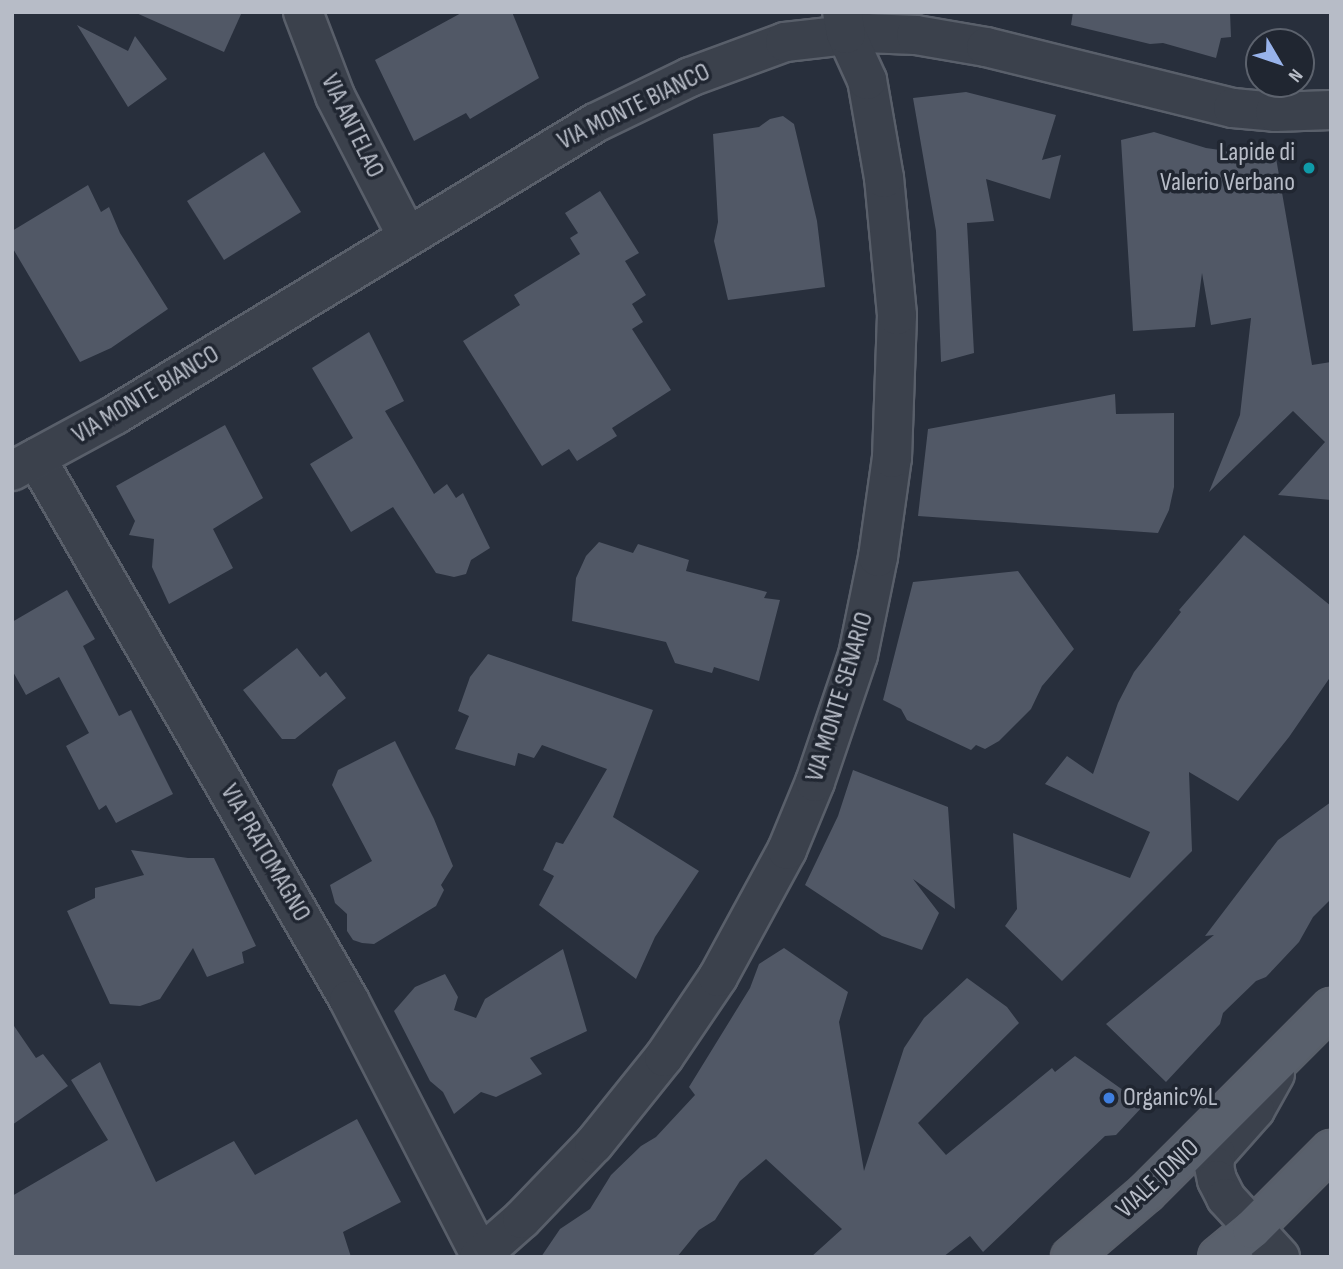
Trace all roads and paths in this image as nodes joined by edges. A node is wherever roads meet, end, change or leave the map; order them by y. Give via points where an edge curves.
1 (303, 12) edge
2 (844, 23) edge
3 (1331, 110) edge
4 (407, 236) junction
5 (24, 464) edge
6 (1331, 1008) edge
7 (1284, 1057) junction
8 (1331, 1150) edge
9 (1252, 1228) junction
10 (479, 1256) edge
11 (1071, 1257) edge
12 (1218, 1257) edge
13 (1280, 1257) edge

1 - 4 street, VIA ANTELAO via 335,96
2 - 3 street, VIA MONTE BIANCO via 950,40 1255,112
2 - 4 street, VIA MONTE BIANCO via 812,37 762,48 643,99 544,152
2 - 10 street, VIA MONTE SENARIO via 867,80 884,178 897,315 892,457 858,654 819,772 787,850 718,977 664,1057 594,1144
4 - 5 street, VIA MONTE BIANCO via 115,415
5 - 10 street, VIA PRATOMAGNO via 349,1000
6 - 7 main road, VIALE JONIO
7 - 9 street via 1255,1110 1216,1154 1217,1181
7 - 11 main road, VIALE JONIO via 1146,1193
8 - 9 main road
9 - 12 main road
9 - 13 street

